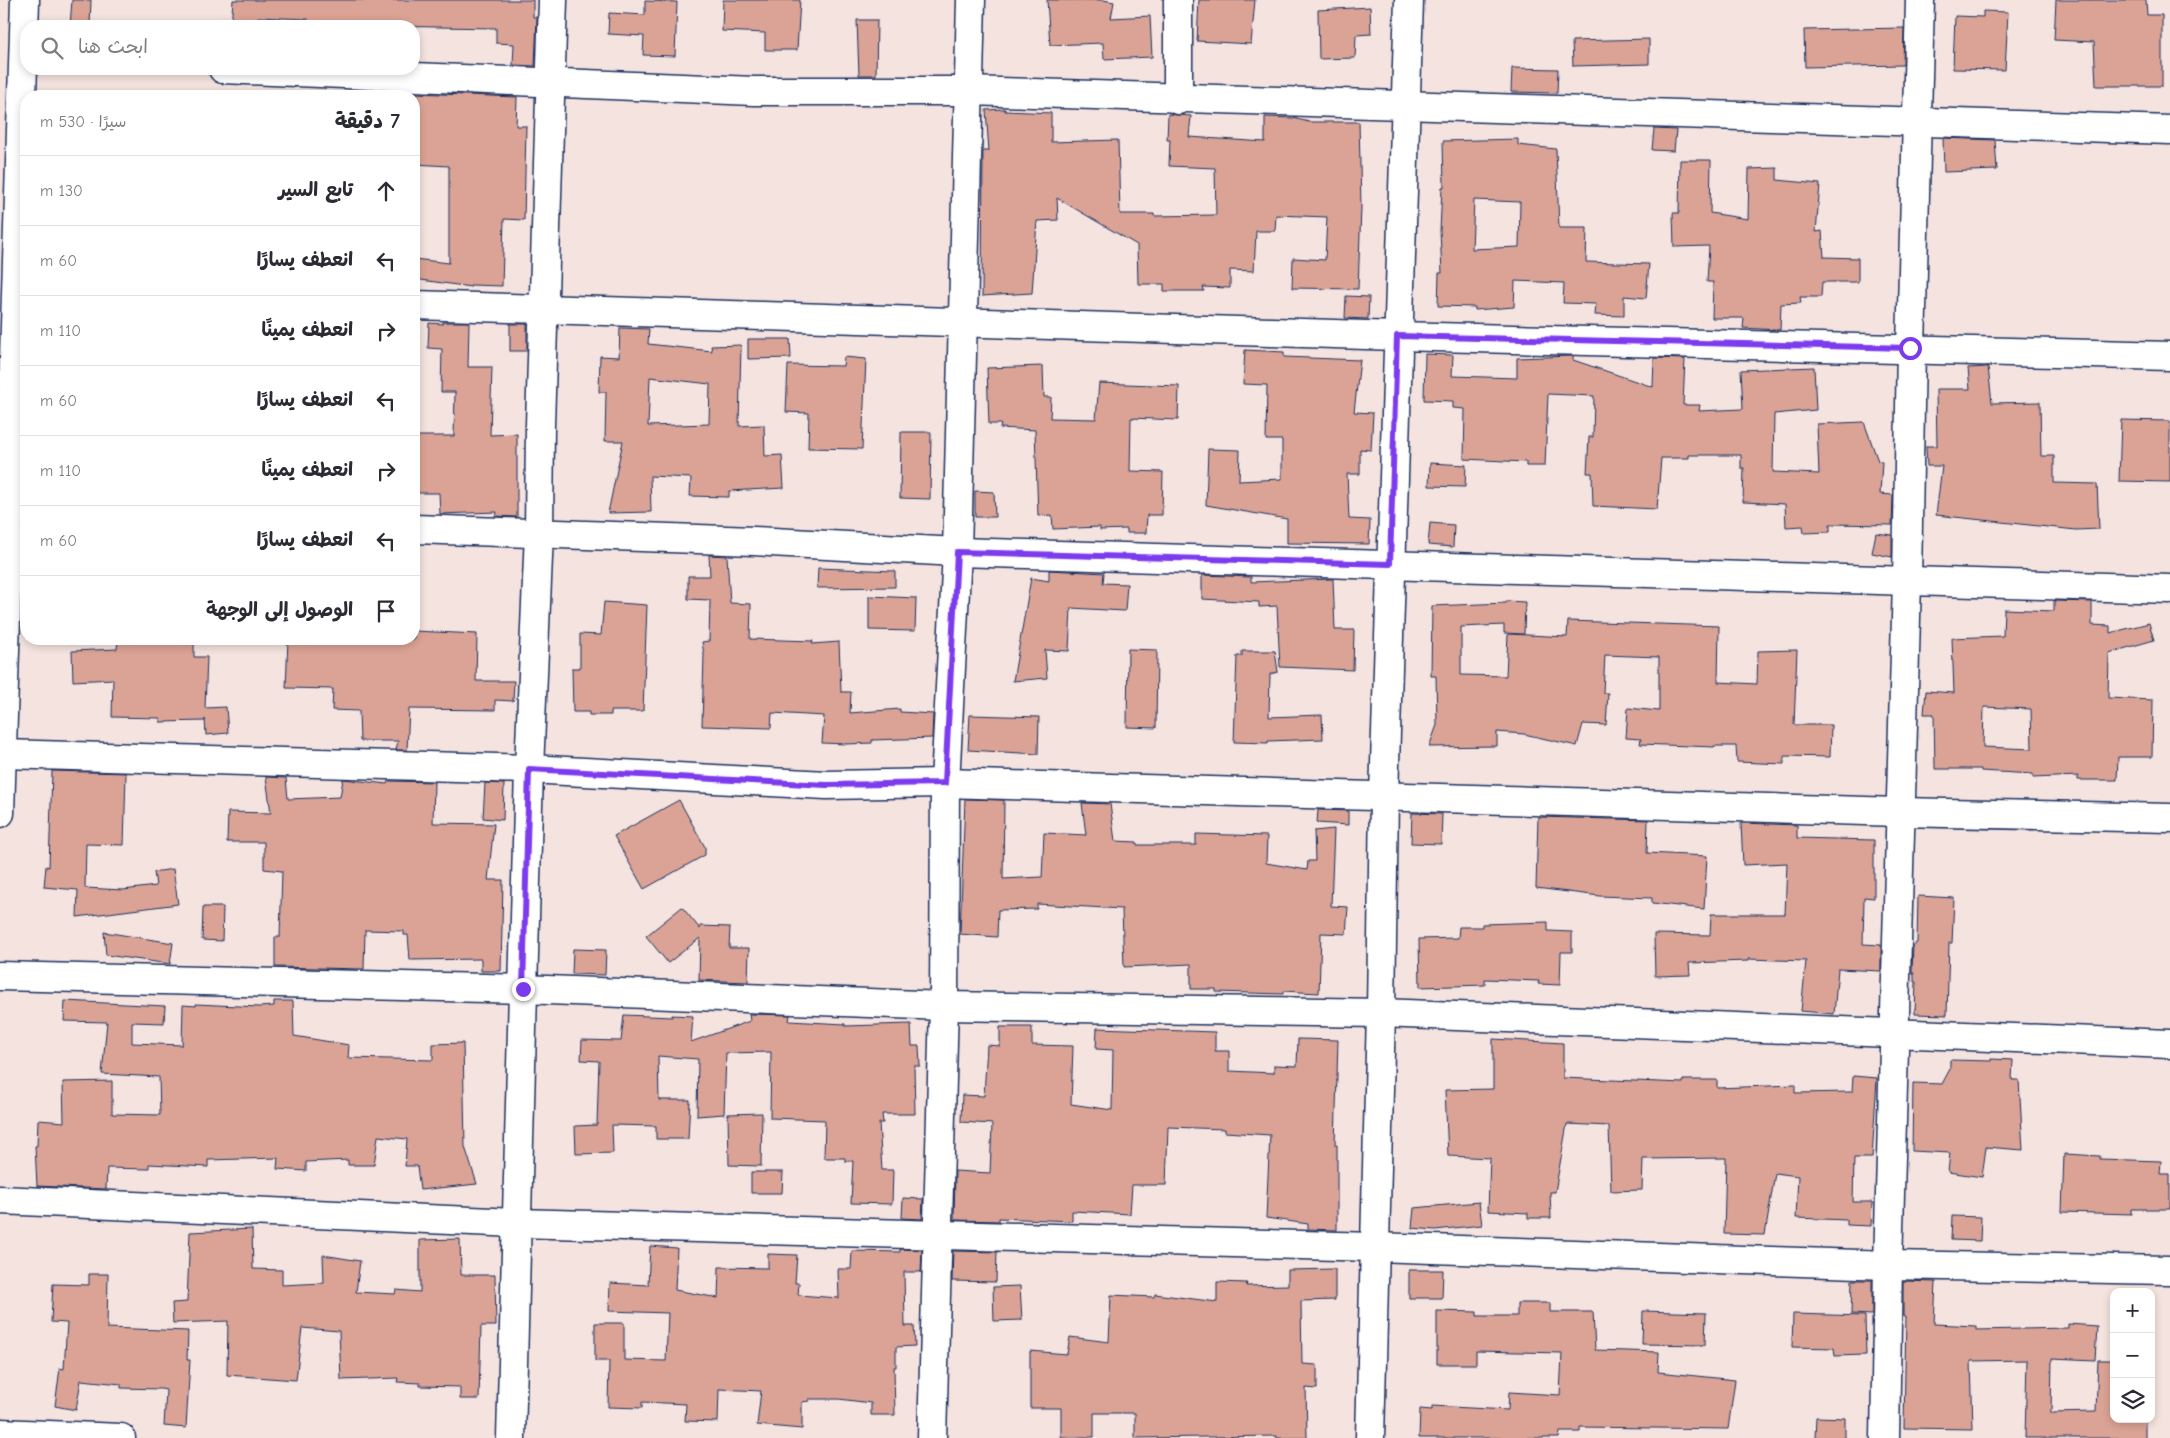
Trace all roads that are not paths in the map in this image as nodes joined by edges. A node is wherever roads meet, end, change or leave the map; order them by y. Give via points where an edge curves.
1 (25, 0) edge
2 (553, 0) edge
3 (971, 0) edge
4 (1178, 0) edge
5 (1409, 0) edge
6 (1920, 0) edge
7 (25, 20) edge
8 (25, 75) edge
9 (374, 75) edge
10 (551, 82) junction
11 (24, 90) edge
12 (968, 92) junction
13 (1178, 100) junction
14 (1405, 107) junction
15 (1918, 122) junction
16 (2170, 130) edge
17 (420, 305) edge
18 (544, 310) junction
19 (963, 321) junction
20 (1397, 336) junction
21 (1910, 348) junction
22 (2170, 356) edge
23 (20, 361) edge
24 (18, 516) edge
25 (420, 529) edge
26 (539, 534) junction
27 (957, 552) junction
28 (1390, 564) junction
29 (1907, 581) junction
30 (2170, 589) edge
31 (3, 754) junction
32 (529, 769) junction
33 (945, 783) junction
34 (1384, 796) junction
35 (1899, 812) junction
36 (0, 813) edge
37 (2170, 818) edge
38 (0, 976) edge
39 (523, 989) junction
40 (944, 1006) junction
41 (1381, 1013) junction
42 (1893, 1034) junction
43 (2170, 1044) edge
44 (0, 1200) edge
45 (517, 1223) junction
46 (939, 1236) junction
47 (1375, 1247) junction
48 (1888, 1265) junction
49 (2170, 1270) edge
50 (0, 1434) edge
51 (121, 1438) edge
52 (511, 1438) edge
53 (932, 1438) edge
54 (1370, 1438) edge
55 (1885, 1438) edge

1 - 7 street
2 - 10 street
3 - 12 street
4 - 13 street
5 - 14 street
6 - 15 street
8 - 11 street
9 - 10 street
10 - 12 street via 754,92
10 - 18 street
12 - 13 street
12 - 19 street
13 - 14 street
14 - 15 street
14 - 20 street
15 - 16 street
15 - 21 street
17 - 18 street
18 - 19 street
18 - 26 street
19 - 20 street
19 - 27 street
20 - 21 street
20 - 28 street
21 - 22 street
21 - 29 street
23 - 24 street
24 - 31 street via 5,614
25 - 26 street
26 - 27 street
26 - 32 street
27 - 28 street
27 - 33 street
28 - 29 street
28 - 34 street
29 - 30 street
29 - 35 street
31 - 32 street
31 - 36 street
32 - 33 street via 826,785
32 - 39 street
33 - 34 street
33 - 40 street
34 - 35 street
34 - 41 street
35 - 37 street
35 - 42 street
38 - 39 street
39 - 40 street
39 - 45 street
40 - 41 street
40 - 46 street
41 - 42 street
41 - 47 street
42 - 43 street
42 - 48 street
44 - 45 street
45 - 46 street
45 - 52 street
46 - 47 street
46 - 53 street
47 - 48 street
47 - 54 street
48 - 49 street
48 - 55 street
50 - 51 street

